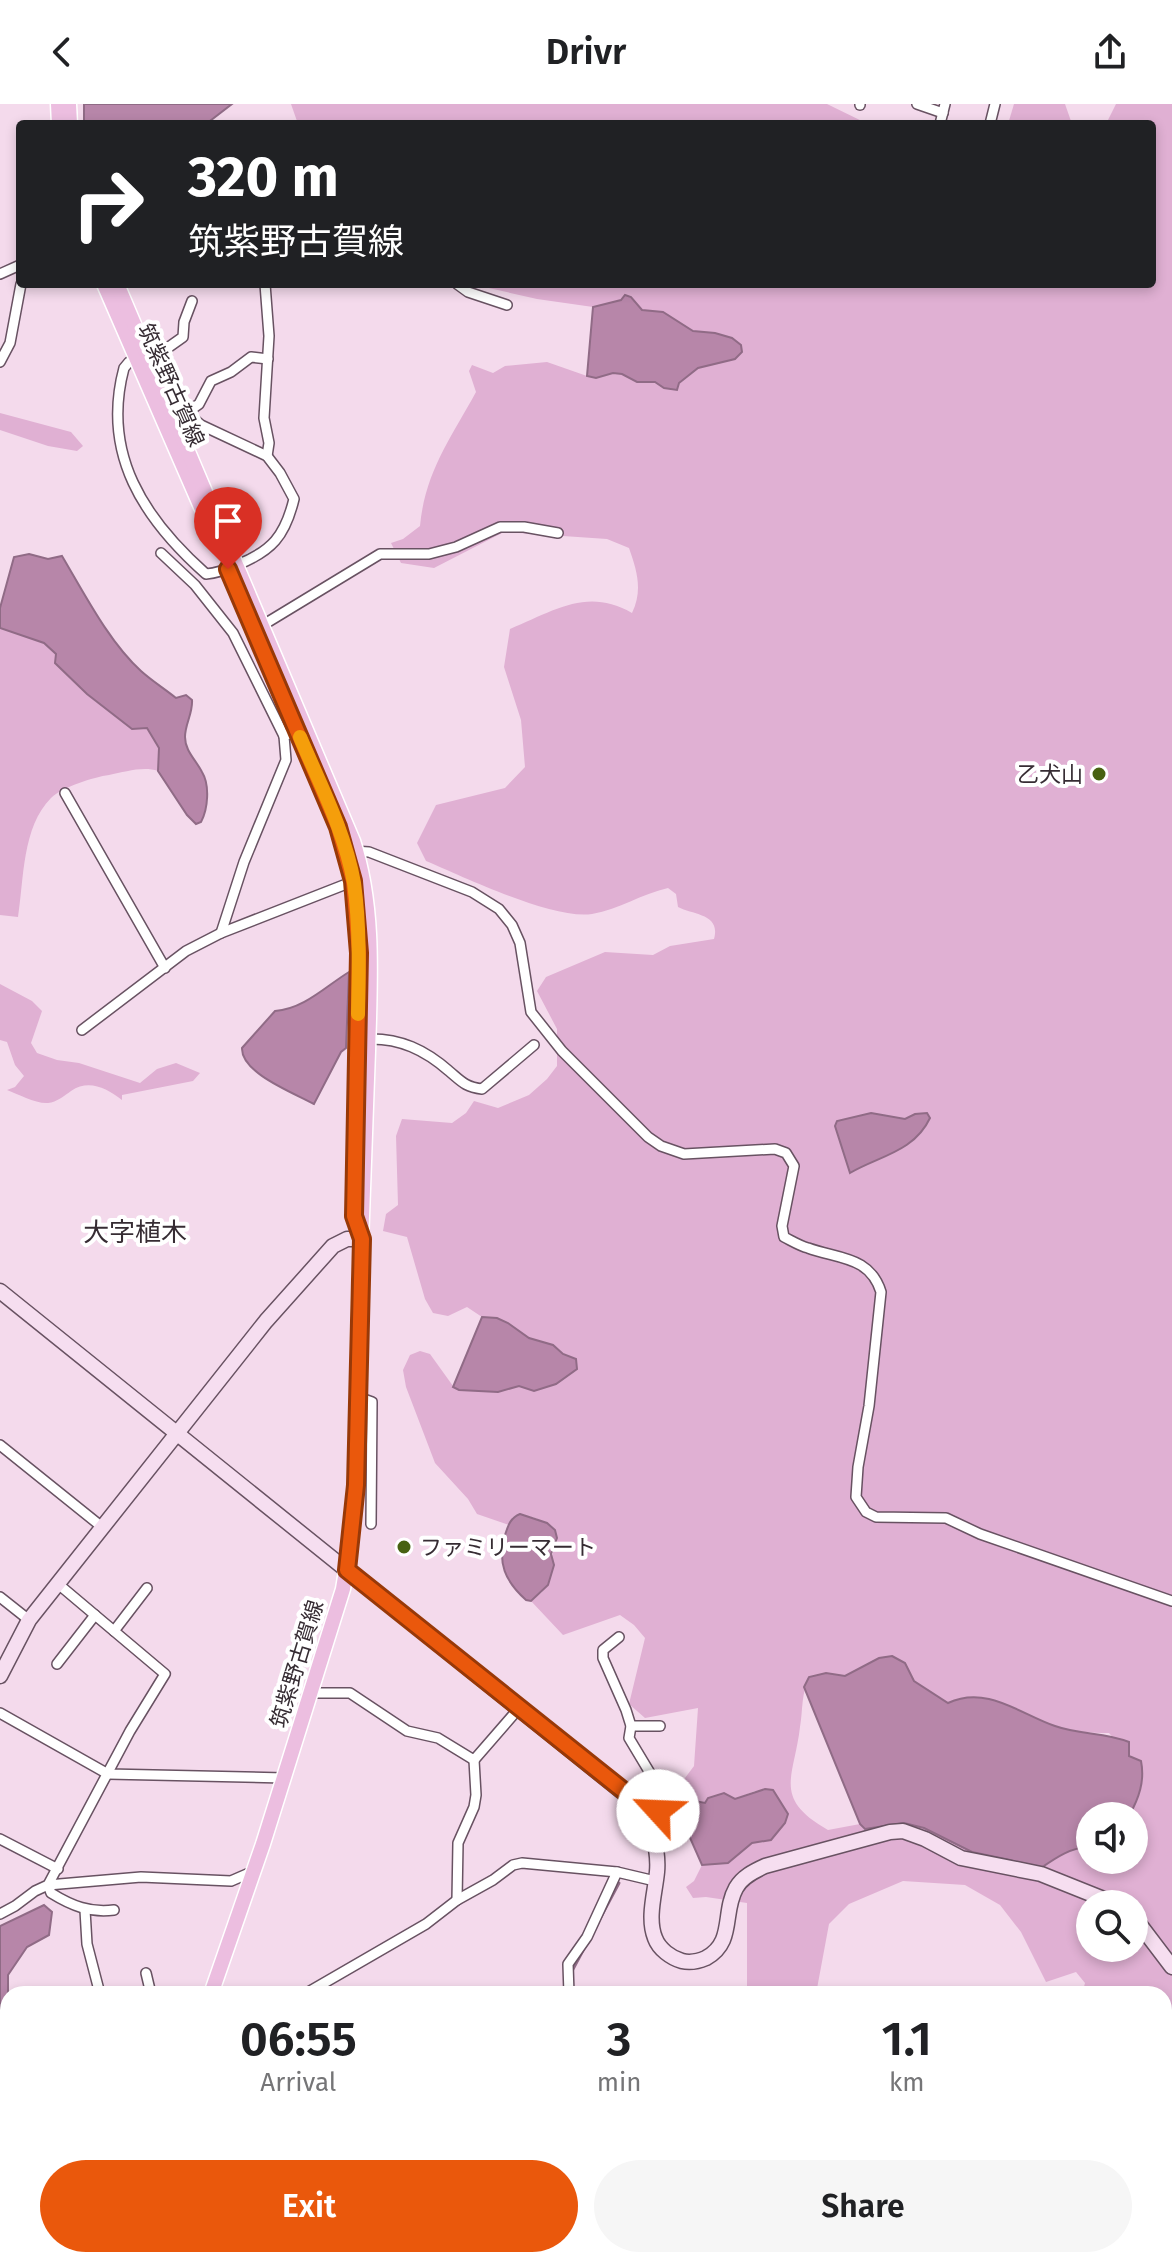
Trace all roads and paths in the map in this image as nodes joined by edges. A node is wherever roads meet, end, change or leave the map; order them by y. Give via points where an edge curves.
1 (917, 104) edge
2 (944, 109) edge
3 (20, 288) edge
4 (106, 288) edge
5 (118, 288) edge
6 (265, 288) edge
7 (462, 288) edge
8 (192, 301) dead end
9 (507, 305) dead end
10 (141, 357) junction
11 (268, 359) junction
12 (0, 362) edge
13 (181, 417) junction
14 (267, 456) junction
15 (558, 533) dead end
16 (161, 553) dead end
17 (232, 568) junction
18 (263, 625) junction
19 (296, 731) junction
20 (65, 793) dead end
21 (351, 852) junction
22 (358, 879) junction
23 (221, 933) junction
24 (165, 968) junction
25 (82, 1030) dead end
26 (368, 1039) junction
27 (534, 1045) dead end
28 (362, 1239) junction
29 (0, 1291) edge
30 (358, 1397) junction
31 (177, 1434) junction
32 (0, 1445) edge
33 (371, 1524) dead end
34 (102, 1527) junction
35 (347, 1570) junction
36 (57, 1583) junction
37 (147, 1588) dead end
38 (0, 1597) edge
39 (1172, 1601) edge
40 (95, 1615) junction
41 (29, 1620) junction
42 (114, 1631) junction
43 (619, 1637) dead end
44 (57, 1664) dead end
45 (0, 1676) edge
46 (311, 1693) junction
47 (520, 1707) junction
48 (0, 1713) edge
49 (631, 1726) junction
50 (660, 1726) dead end
51 (474, 1760) junction
52 (108, 1774) junction
53 (284, 1778) junction
54 (648, 1821) junction
55 (0, 1839) edge
56 (58, 1869) junction
57 (254, 1871) junction
58 (617, 1872) junction
59 (655, 1881) junction
60 (48, 1885) junction
61 (1081, 1890) edge
62 (457, 1900) junction
63 (85, 1910) junction
64 (114, 1910) dead end
65 (0, 1914) edge
66 (1148, 1935) edge
67 (1172, 1967) edge
68 (146, 1973) dead end
69 (98, 1986) edge
70 (149, 1986) edge
71 (214, 1986) edge
72 (319, 1986) edge
73 (569, 1986) edge

1 - 2 street
3 - 12 street via 10,343
4 - 10 main road, 筑紫野古賀線
5 - 10 main road, 筑紫野古賀線
6 - 11 street
7 - 9 street
8 - 13 street via 183,337 159,354
10 - 13 main road, 筑紫野古賀線
10 - 17 main road, 筑紫野古賀線
10 - 17 street via 124,368 117,413 125,464 136,491 150,515 206,574
11 - 13 street via 251,357 211,381 199,404
11 - 14 street
13 - 14 street
13 - 17 main road, 筑紫野古賀線
14 - 17 street via 294,499 288,523 257,558
15 - 18 street via 500,527 429,554 380,554
16 - 19 street via 233,633
17 - 18 main road, 筑紫野古賀線
17 - 19 main road, 筑紫野古賀線
18 - 19 main road, 筑紫野古賀線
19 - 21 main road, 筑紫野古賀線
19 - 23 street
20 - 24 street
21 - 22 main road, 筑紫野古賀線
21 - 39 street via 369,852 472,892 499,909 520,943 531,1012 572,1061 661,1146 684,1154 775,1149 786,1153 794,1166 784,1237 853,1261 876,1278 881,1292 858,1467 856,1497 866,1512 896,1519 951,1519
22 - 23 street
22 - 26 main road, 筑紫野古賀線 via 370,965
22 - 28 main road, 筑紫野古賀線 via 354,1216
23 - 24 street
24 - 25 street
26 - 27 street via 401,1041 468,1087 482,1089
26 - 28 main road, 筑紫野古賀線
28 - 30 main road, 筑紫野古賀線
28 - 31 street via 347,1239 318,1260
29 - 31 street
30 - 33 street via 372,1402
30 - 35 main road, 筑紫野古賀線
31 - 34 street
31 - 35 street
32 - 34 street
34 - 36 street
35 - 46 main road, 筑紫野古賀線
35 - 47 street
36 - 40 street
36 - 41 street
37 - 42 street
38 - 41 street
40 - 42 street
40 - 44 street
41 - 45 street
42 - 52 street via 165,1674
43 - 49 street via 603,1650 603,1658
46 - 51 street via 350,1693 407,1731 438,1738
46 - 53 main road, 筑紫野古賀線
47 - 51 street
47 - 54 street via 624,1791
48 - 52 street
49 - 50 street
49 - 54 street via 629,1738 661,1797 658,1811
51 - 62 street via 476,1795 458,1843
52 - 53 street
52 - 56 street
53 - 57 main road, 筑紫野古賀線
54 - 59 street via 655,1844
55 - 56 street
56 - 60 street
57 - 60 street via 231,1881 141,1877
57 - 71 main road, 筑紫野古賀線
58 - 59 street
58 - 62 street via 522,1863
58 - 73 street via 593,1926 568,1964
59 - 61 street via 651,1928 656,1943 669,1955 698,1962 719,1950 734,1891 754,1871 890,1832 913,1834 961,1858 1041,1874
60 - 63 street via 51,1893
60 - 65 street
62 - 72 street
63 - 64 street
63 - 69 street
66 - 67 street
68 - 70 street

